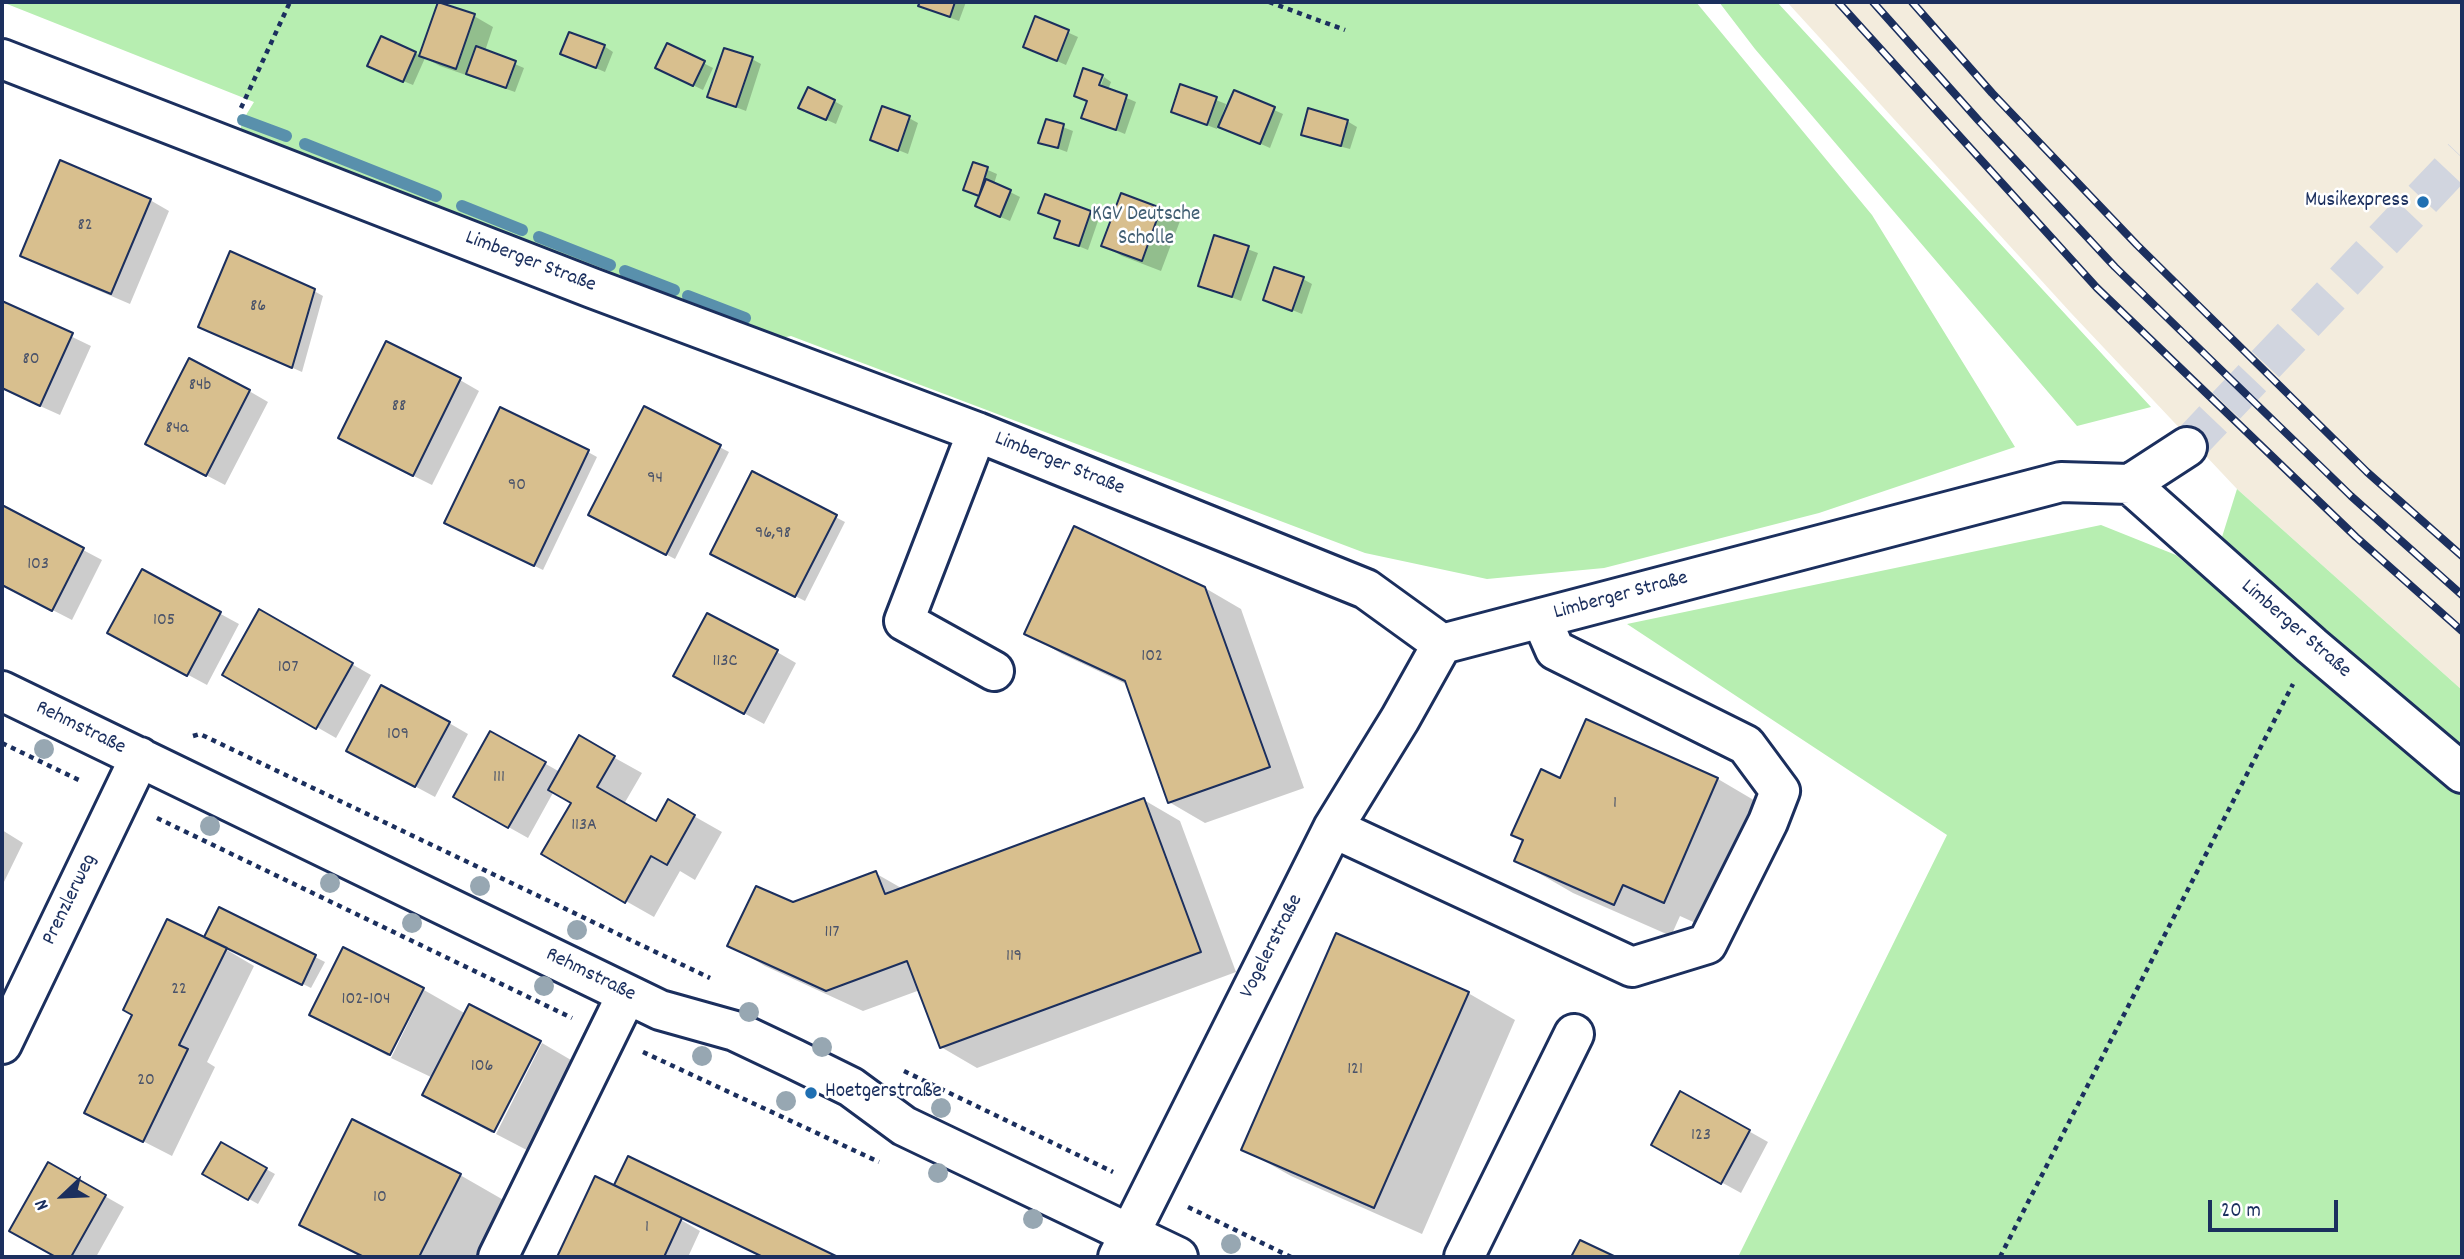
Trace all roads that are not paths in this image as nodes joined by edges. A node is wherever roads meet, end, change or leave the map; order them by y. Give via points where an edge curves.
1 (2, 59) edge
2 (977, 432) junction
3 (2187, 447) tunnel mouth
4 (2130, 484) junction
5 (1541, 618) junction
6 (1442, 644) junction
7 (994, 671) dead end
8 (2, 691) edge
9 (140, 757) junction
10 (2462, 773) edge
11 (1333, 828) junction
12 (627, 994) junction
13 (1574, 1034) dead end
14 (2, 1044) edge
15 (1124, 1246) edge
16 (498, 1257) edge
17 (1178, 1257) edge
18 (1464, 1257) edge

1 - 2 street, Limberger Straße
2 - 6 street, Limberger Straße via 1366,589
2 - 7 street via 904,621
3 - 4 street
4 - 5 street, Limberger Straße via 2061,482
4 - 10 street, Limberger Straße
5 - 6 street, Limberger Straße
5 - 11 street via 1555,650 1746,745 1780,791 1707,944 1632,967
6 - 11 street, Vogelerstraße
8 - 9 street, Rehmstraße
9 - 12 street, Rehmstraße
9 - 14 street, Prenzlerweg
11 - 15 street, Vogelerstraße
12 - 15 street, Rehmstraße via 660,1010 735,1031 851,1087 904,1126
12 - 16 street
13 - 18 street
15 - 17 street, Rehmstraße

